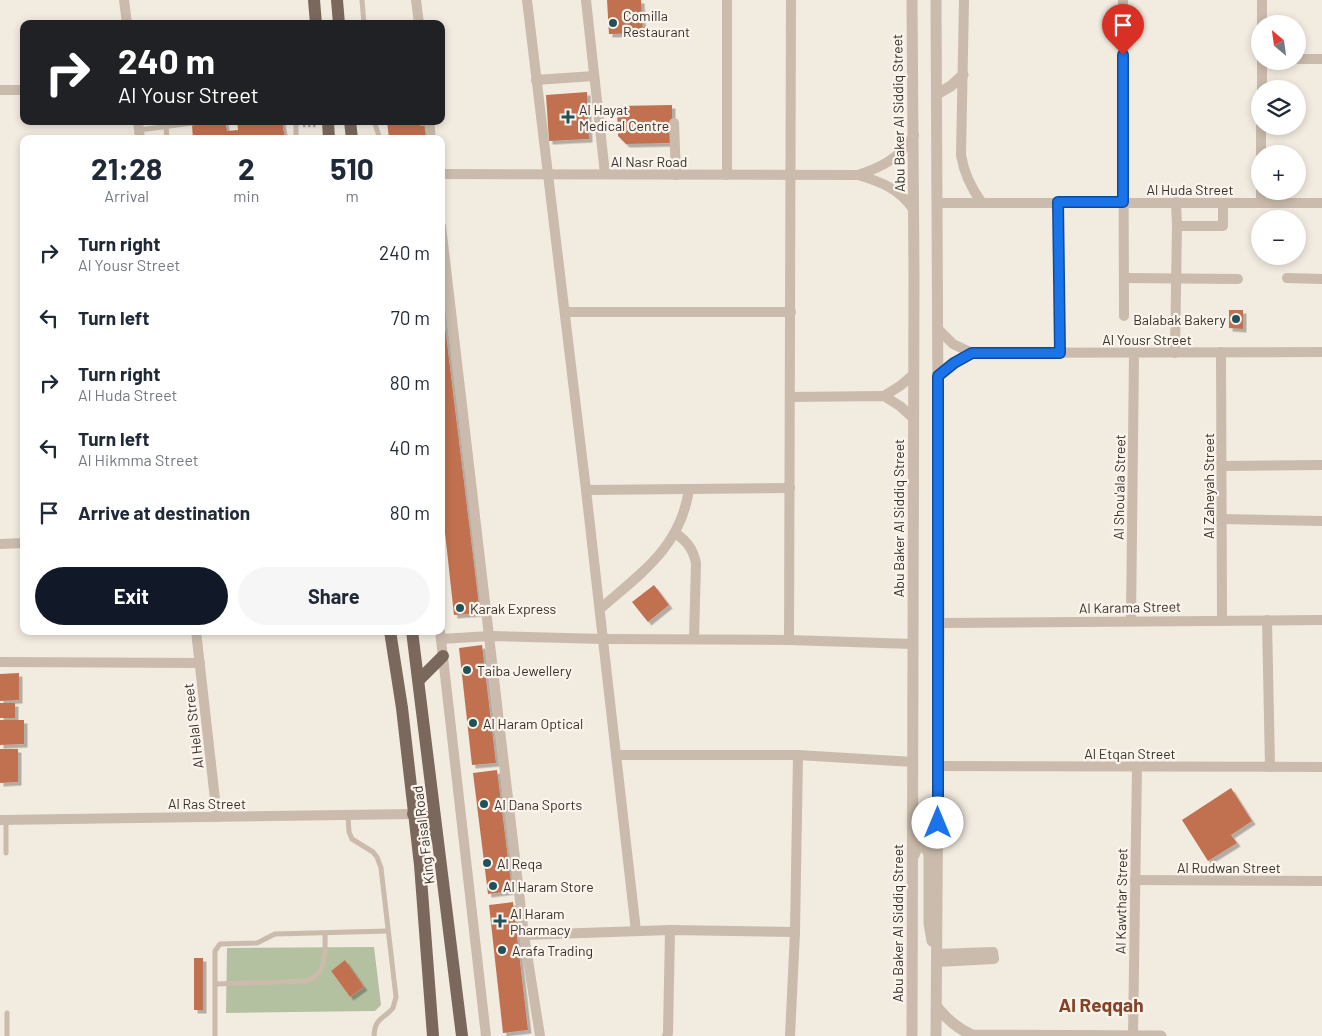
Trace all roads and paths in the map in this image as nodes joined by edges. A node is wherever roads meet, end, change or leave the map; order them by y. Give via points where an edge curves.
1 (124, 0) edge
2 (314, 0) edge
3 (337, 0) edge
4 (362, 0) edge
5 (416, 0) edge
6 (527, 0) edge
7 (586, 0) edge
8 (727, 0) edge
9 (791, 0) edge
10 (912, 0) edge
11 (936, 0) edge
12 (964, 0) edge
13 (1123, 0) edge
14 (1262, 0) edge
15 (1262, 15) edge
16 (126, 20) edge
17 (316, 20) edge
18 (339, 20) edge
19 (364, 20) edge
20 (418, 20) edge
21 (1306, 59) edge
22 (1322, 59) edge
23 (963, 75) junction
24 (594, 76) junction
25 (536, 80) junction
26 (0, 90) edge
27 (20, 90) edge
28 (937, 94) junction
29 (674, 123) dead end
30 (180, 125) edge
31 (301, 125) edge
32 (166, 127) junction
33 (328, 129) edge
34 (139, 130) edge
35 (914, 134) junction
36 (167, 135) edge
37 (445, 174) edge
38 (548, 174) junction
39 (605, 174) junction
40 (676, 175) junction
41 (727, 175) junction
42 (792, 175) junction
43 (858, 175) junction
44 (1058, 202) junction
45 (1123, 202) junction
46 (1176, 202) junction
47 (938, 203) junction
48 (982, 203) junction
49 (1223, 203) junction
50 (1261, 203) joint
51 (1322, 203) edge
52 (914, 210) junction
53 (1177, 226) junction
54 (445, 259) edge
55 (1124, 278) junction
56 (1287, 278) dead end
57 (1322, 278) edge
58 (1176, 279) junction
59 (1238, 279) dead end
60 (565, 312) junction
61 (791, 312) junction
62 (1124, 316) dead end
63 (938, 329) junction
64 (1221, 352) junction
65 (1322, 352) edge
66 (972, 353) junction
67 (1060, 353) junction
68 (1134, 353) junction
69 (1175, 353) junction
70 (914, 374) junction
71 (938, 376) junction
72 (884, 396) junction
73 (790, 397) junction
74 (913, 418) junction
75 (1322, 465) edge
76 (1222, 466) junction
77 (790, 488) junction
78 (689, 489) junction
79 (586, 490) junction
80 (1221, 519) junction
81 (1322, 521) edge
82 (675, 534) junction
83 (20, 543) edge
84 (0, 544) edge
85 (600, 610) junction
86 (1131, 620) junction
87 (1222, 620) junction
88 (1267, 620) junction
89 (1322, 620) edge
90 (939, 623) junction
91 (196, 635) edge
92 (391, 635) edge
93 (413, 635) edge
94 (440, 635) edge
95 (490, 636) junction
96 (603, 639) junction
97 (694, 639) junction
98 (789, 640) junction
99 (913, 644) junction
100 (443, 656) junction
101 (0, 662) edge
102 (200, 663) junction
103 (419, 680) junction
104 (616, 755) junction
105 (798, 755) junction
106 (913, 762) junction
107 (938, 766) junction
108 (1137, 767) junction
109 (1270, 767) junction
110 (1322, 767) edge
111 (413, 814) junction
112 (348, 816) junction
113 (218, 817) junction
114 (3, 820) edge
115 (6, 852) dead end
116 (913, 859) junction
117 (1135, 880) junction
118 (1322, 881) edge
119 (670, 930) junction
120 (388, 931) junction
121 (636, 931) junction
122 (794, 932) junction
123 (325, 933) junction
124 (524, 935) junction
125 (937, 961) junction
126 (215, 984) junction
127 (937, 1007) junction
128 (7, 1013) dead end
129 (460, 1019) junction
130 (7, 1036) edge
131 (215, 1036) edge
132 (374, 1036) edge
133 (433, 1036) edge
134 (462, 1036) edge
135 (486, 1036) edge
136 (540, 1036) edge
137 (667, 1036) edge
138 (790, 1036) edge
139 (912, 1036) edge
140 (936, 1036) edge
141 (971, 1036) edge
142 (1133, 1036) edge
143 (1161, 1036) edge

1 - 16 street
2 - 17 main road
3 - 18 main road
4 - 19 lane
5 - 20 street
6 - 25 street
7 - 24 street
8 - 41 street
9 - 42 street
10 - 35 street, Abu Baker Al Siddiq Street
11 - 28 street
12 - 23 street
13 - 45 street
14 - 15 street
21 - 22 street
23 - 28 street
23 - 48 street via 963,166 970,186
24 - 25 street
24 - 39 street
25 - 38 street
26 - 27 street
28 - 47 street
29 - 40 street
30 - 32 lane
31 - 33 path
32 - 34 lane
32 - 36 lane
35 - 43 street, Al Nasr Road via 894,159
35 - 52 street, Abu Baker Al Siddiq Street
37 - 38 street, Al Nasr Road
38 - 39 street, Al Nasr Road
38 - 60 street
39 - 40 street, Al Nasr Road
40 - 41 street, Al Nasr Road
41 - 42 street, Al Nasr Road
42 - 43 street, Al Nasr Road
42 - 61 street
43 - 52 street, Al Nasr Road via 893,188
44 - 45 street, Al Huda Street
44 - 48 street, Al Huda Street
44 - 67 street
45 - 46 street, Al Huda Street
45 - 55 street
46 - 49 street, Al Huda Street
46 - 53 street
47 - 48 street, Al Huda Street
47 - 63 street
49 - 50 street, Al Huda Street
49 - 53 street via 1223,226
50 - 51 street, Al Huda Street
52 - 70 street, Abu Baker Al Siddiq Street
53 - 58 street
54 - 95 street
55 - 58 street
55 - 62 street
56 - 57 street
58 - 59 street
58 - 69 street
60 - 61 street
60 - 79 street
61 - 73 street
63 - 66 street, Al Yousr Street via 953,344
63 - 71 street
64 - 65 street, Al Yousr Street
64 - 69 street, Al Yousr Street
64 - 76 street, Al Zaheyah Street
66 - 67 street, Al Yousr Street
66 - 71 street
67 - 68 street, Al Yousr Street
68 - 69 street, Al Yousr Street
68 - 86 street, Al Shou'ala Street
70 - 72 street
70 - 74 street, Abu Baker Al Siddiq Street
71 - 90 street
72 - 73 street
72 - 74 street
73 - 77 street
74 - 99 street, Abu Baker Al Siddiq Street
75 - 76 street
76 - 80 street, Al Zaheyah Street
77 - 78 street
77 - 98 street
78 - 79 street
78 - 82 street
79 - 85 street
80 - 81 street
80 - 87 street, Al Zaheyah Street
82 - 85 street via 653,561
82 - 97 street via 688,544 696,563
83 - 84 street
85 - 96 street
86 - 87 street, Al Karama Street
86 - 90 street, Al Karama Street
87 - 88 street, Al Karama Street
88 - 89 street, Al Karama Street
88 - 109 street
90 - 107 street
91 - 102 street, Al Helal Street
92 - 111 main road, King Faisal Road
93 - 103 main road, King Faisal Road
94 - 95 street
94 - 100 street
95 - 96 street
95 - 124 street
96 - 97 street
96 - 104 street
97 - 98 street
98 - 99 street
99 - 106 street, Abu Baker Al Siddiq Street
100 - 103 main road
100 - 135 street
101 - 102 street
102 - 113 street, Al Helal Street
103 - 129 main road, King Faisal Road
104 - 105 street
104 - 121 street
105 - 106 street
105 - 122 street
106 - 116 street, Abu Baker Al Siddiq Street
107 - 108 street, Al Etqan Street
107 - 125 street
108 - 109 street, Al Etqan Street
108 - 117 street, Al Kawthar Street
109 - 110 street, Al Etqan Street
111 - 112 street, Al Ras Street
111 - 129 main road via 427,819 445,956
111 - 133 main road, King Faisal Road
112 - 113 street, Al Ras Street
112 - 120 lane via 352,839 369,848 380,862
113 - 114 street, Al Ras Street
114 - 115 lane
116 - 125 street via 918,846 925,847 929,854 928,924
116 - 139 street, Abu Baker Al Siddiq Street
117 - 118 street, Al Rudwan Street
117 - 142 street, Al Kawthar Street
119 - 121 street
119 - 122 street
119 - 137 street
120 - 123 lane
120 - 132 lane via 396,1003 378,1020
121 - 124 street
122 - 138 street
123 - 126 lane via 322,969 307,982
123 - 126 lane via 274,934 257,943 220,944 215,951
124 - 136 street
125 - 127 street
126 - 131 lane
127 - 140 street
127 - 141 street via 951,1023
128 - 130 lane
129 - 134 main road, King Faisal Road
141 - 142 street
142 - 143 street

